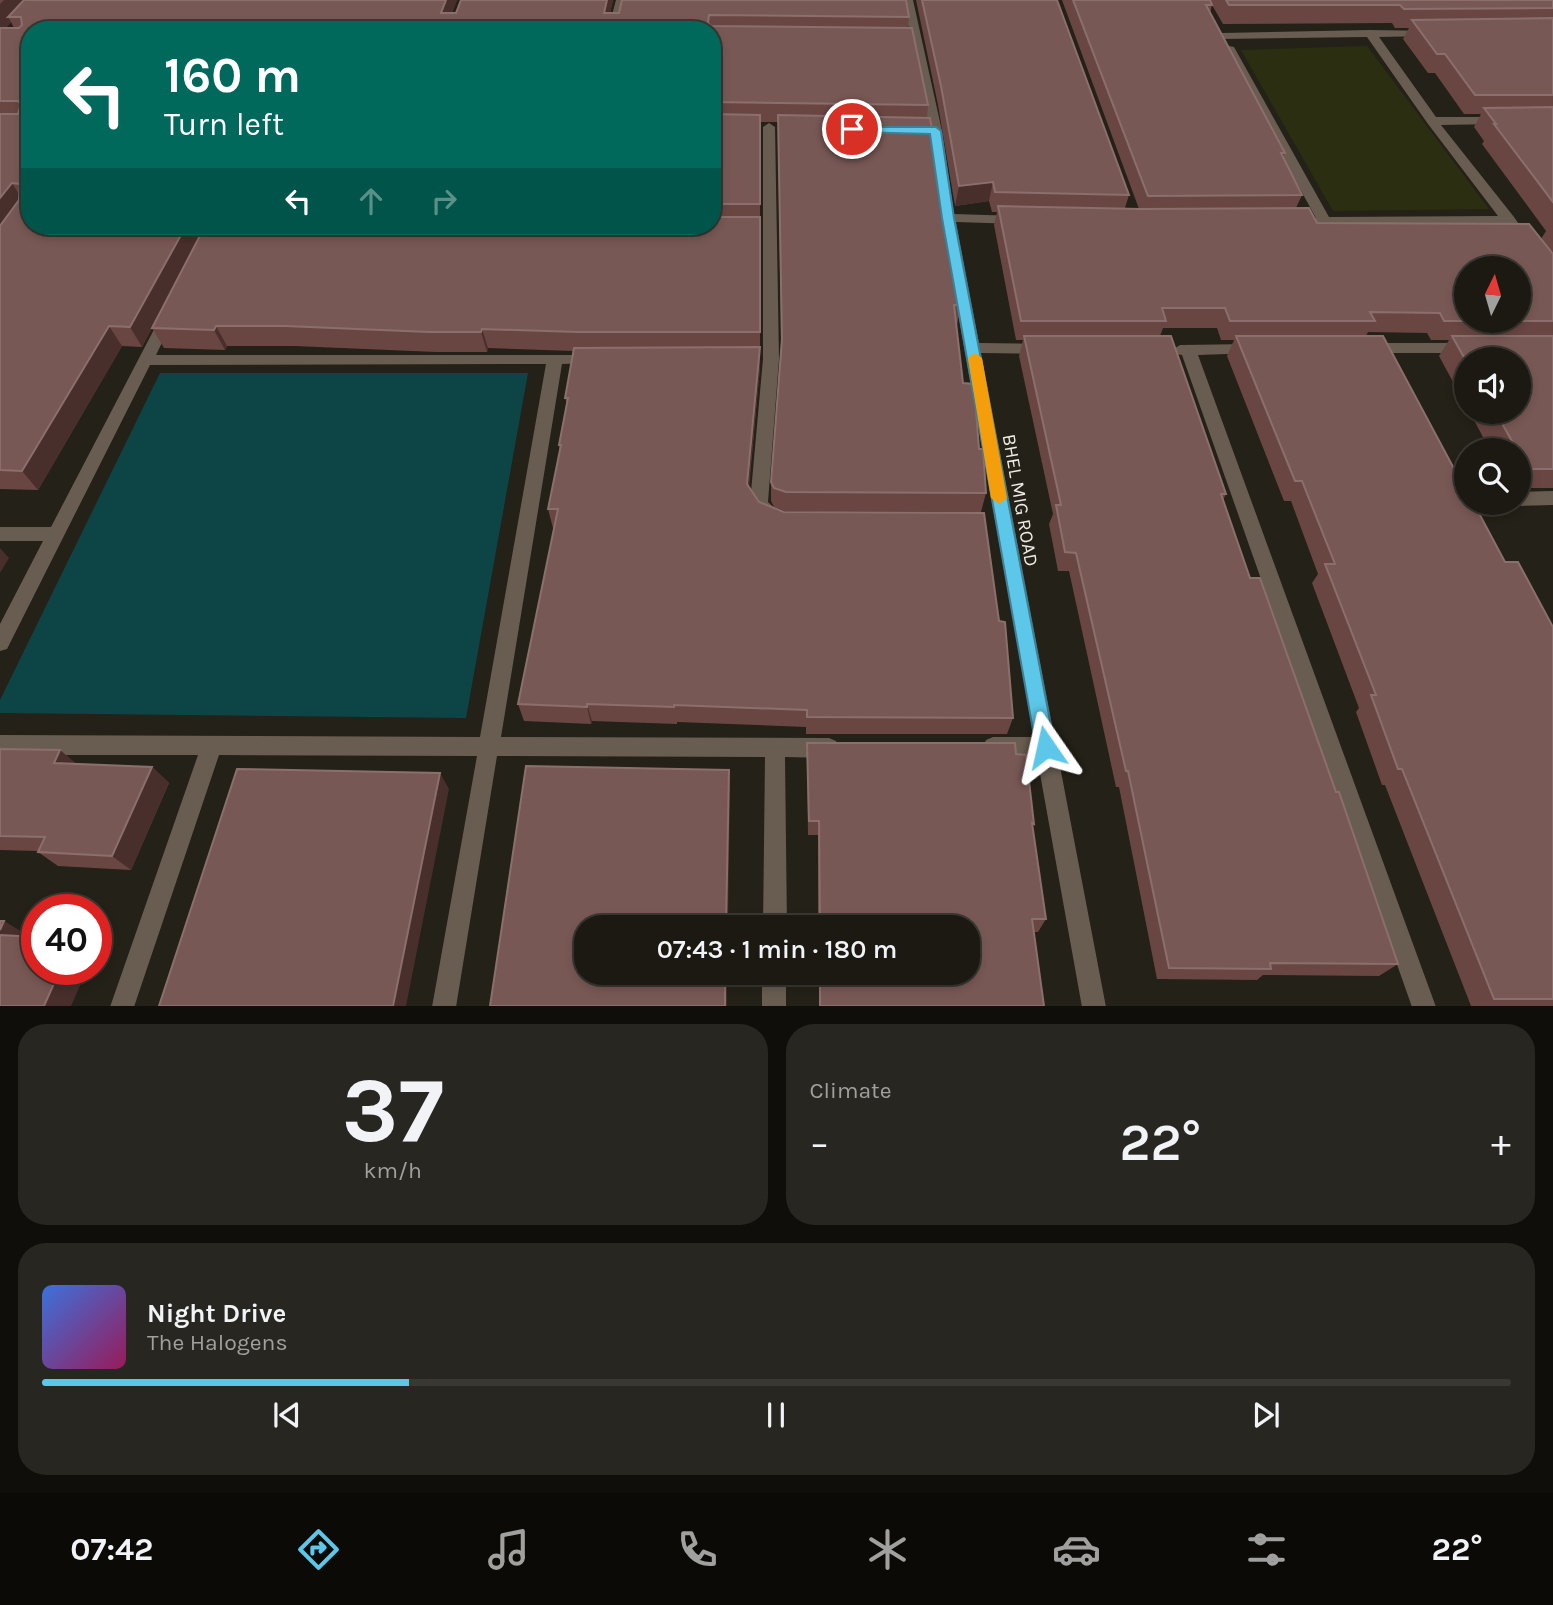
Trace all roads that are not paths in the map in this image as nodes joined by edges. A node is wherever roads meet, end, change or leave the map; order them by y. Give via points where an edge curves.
1 (621, 0) edge
2 (908, 0) edge
3 (616, 21) edge
4 (1214, 24) edge
5 (1370, 33) junction
6 (1448, 33) edge
7 (1221, 36) junction
8 (1513, 120) edge
9 (1432, 121) junction
10 (770, 128) dead end
11 (948, 218) junction
12 (1028, 220) edge
13 (1509, 220) junction
14 (1284, 222) edge
15 (1325, 222) junction
16 (1524, 240) edge
17 (178, 298) edge
18 (973, 348) junction
19 (1347, 348) edge
20 (1387, 348) junction
21 (1454, 348) edge
22 (1054, 349) edge
23 (1268, 349) edge
24 (1161, 350) edge
25 (1188, 350) junction
26 (555, 359) junction
27 (609, 359) edge
28 (146, 360) junction
29 (1399, 370) edge
30 (1553, 498) edge
31 (1531, 499) edge
32 (797, 521) edge
33 (0, 534) edge
34 (55, 534) junction
35 (0, 643) edge
36 (0, 745) edge
37 (212, 746) junction
38 (488, 747) junction
39 (978, 747) edge
40 (1046, 747) junction
41 (775, 748) junction
42 (843, 748) edge
43 (775, 915) edge
44 (774, 985) edge
45 (122, 1006) edge
46 (444, 1006) edge
47 (774, 1006) edge
48 (1094, 1006) edge
49 (1424, 1006) edge

1 - 3 street
2 - 11 street, BHEL MIG ROAD
4 - 7 street
5 - 6 street
5 - 7 street
5 - 9 street
7 - 15 street
8 - 9 street
9 - 13 street
10 - 32 street via 763,230 759,503 766,514
11 - 12 street
11 - 18 street, BHEL MIG ROAD
13 - 15 street
13 - 16 street
14 - 15 street
17 - 28 street
18 - 22 street
18 - 40 street, BHEL MIG ROAD via 996,522
19 - 20 street
20 - 21 street
20 - 29 street
23 - 25 street
24 - 25 street
25 - 49 street
26 - 27 street
26 - 28 street
26 - 38 street
28 - 34 street
30 - 31 street
33 - 34 street
34 - 35 street
36 - 37 street
37 - 38 street
37 - 45 street
38 - 41 street
38 - 46 street
39 - 40 street
40 - 48 street, BHEL MIG ROAD
41 - 42 street
41 - 43 street
44 - 47 street

